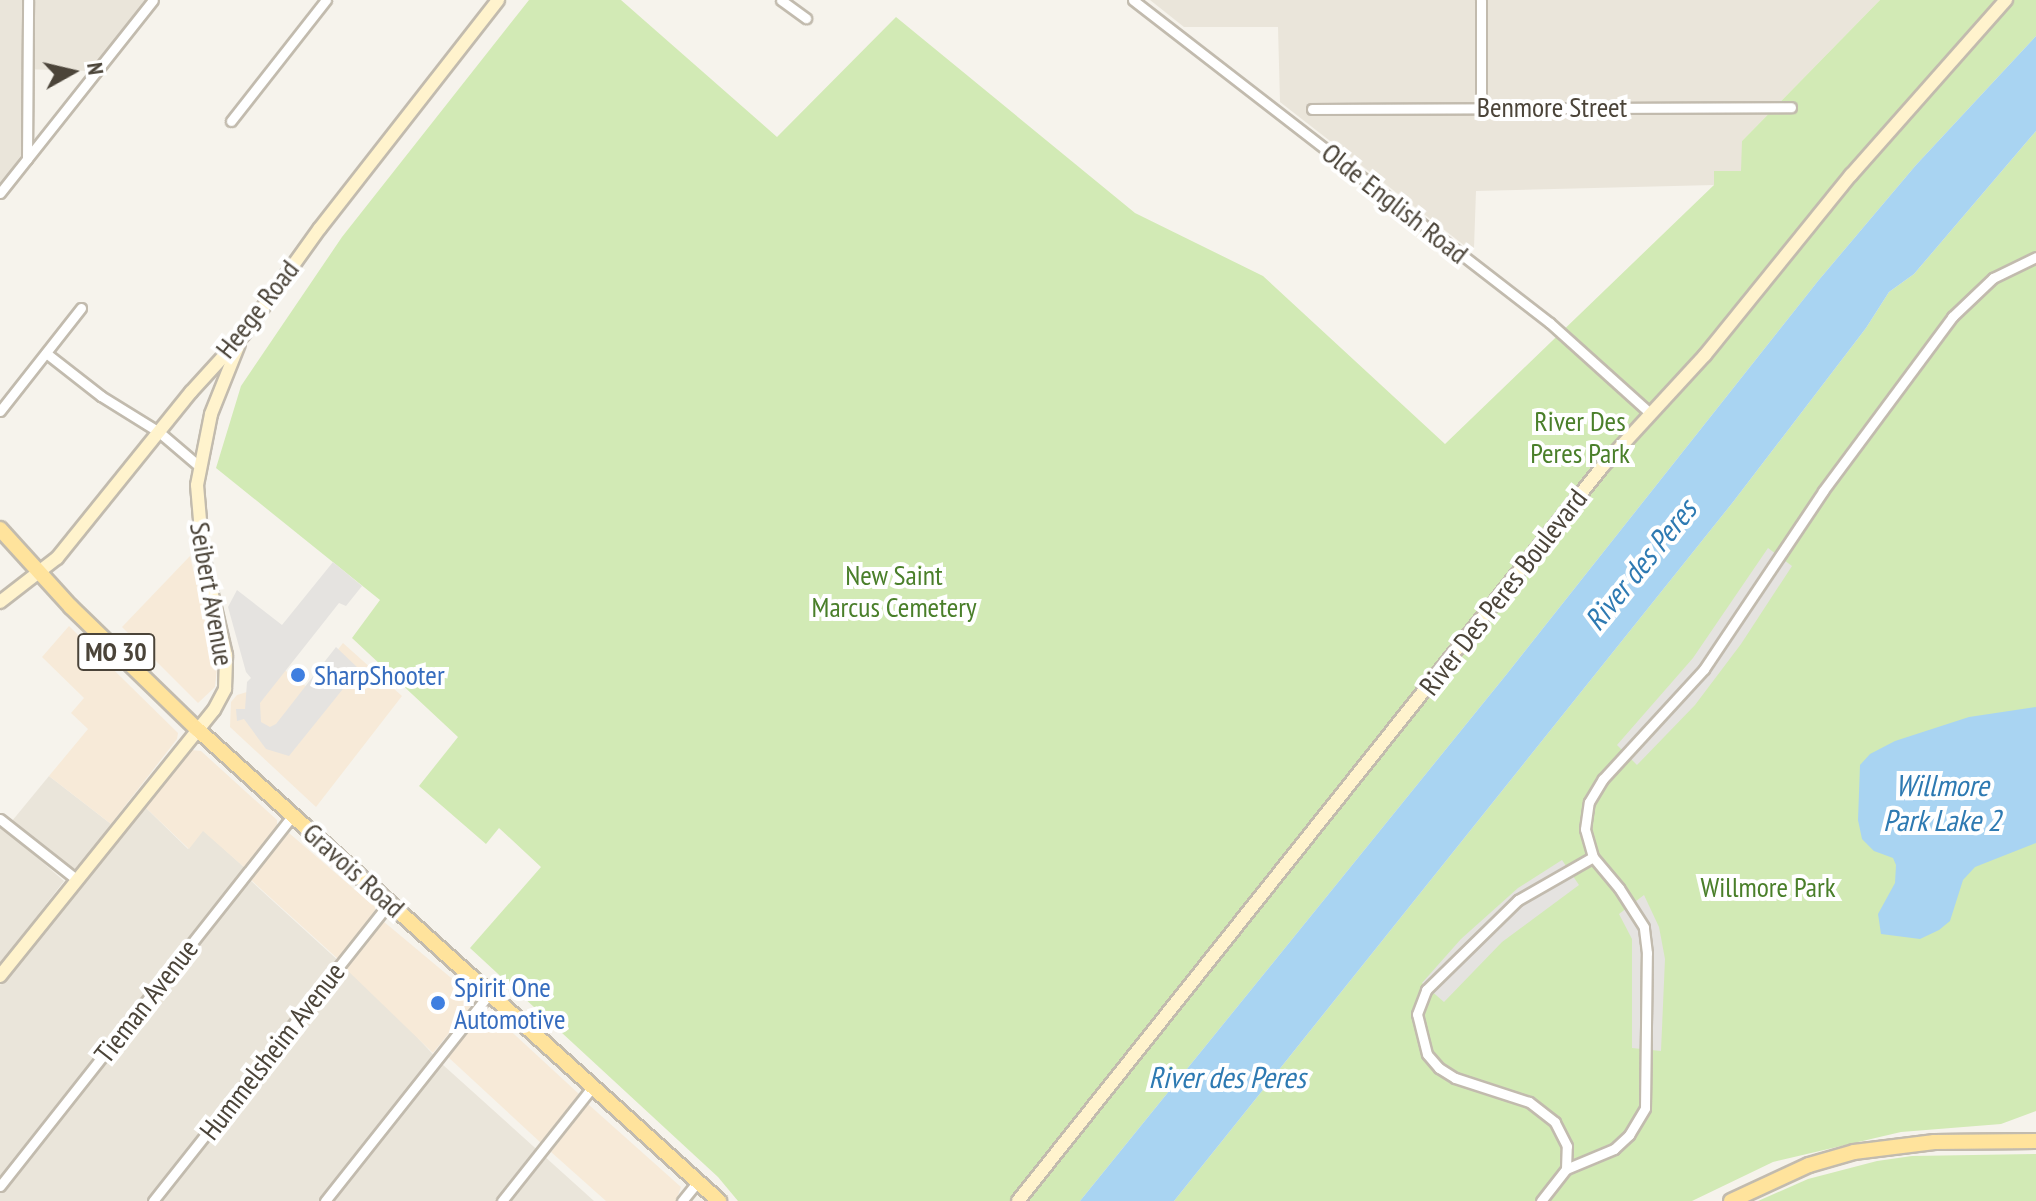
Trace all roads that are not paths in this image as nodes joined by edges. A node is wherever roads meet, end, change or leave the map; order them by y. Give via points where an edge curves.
1 (28, 0) edge
2 (153, 0) edge
3 (326, 0) edge
4 (498, 0) edge
5 (781, 0) edge
6 (1133, 0) edge
7 (1481, 0) edge
8 (2006, 0) edge
9 (793, 4) edge
10 (806, 18) dead end
11 (1481, 107) junction
12 (1791, 107) dead end
13 (1312, 109) dead end
14 (231, 121) dead end
15 (27, 159) junction
16 (0, 193) edge
17 (2036, 257) edge
18 (81, 308) dead end
19 (244, 334) junction
20 (46, 353) junction
21 (0, 411) edge
22 (1650, 413) junction
23 (159, 432) junction
24 (199, 466) junction
25 (0, 529) edge
26 (39, 573) junction
27 (0, 602) edge
28 (197, 729) junction
29 (293, 815) junction
30 (0, 819) edge
31 (1593, 857) junction
32 (76, 879) junction
33 (390, 902) junction
34 (0, 976) edge
35 (490, 993) junction
36 (593, 1086) junction
37 (2036, 1141) edge
38 (1566, 1169) junction
39 (698, 1181) junction
40 (0, 1186) edge
41 (153, 1201) edge
42 (325, 1201) edge
43 (502, 1201) edge
44 (682, 1201) edge
45 (719, 1201) edge
46 (1018, 1201) edge
47 (1541, 1201) edge
48 (1731, 1201) edge

1 - 15 street
2 - 15 street
3 - 14 street
4 - 19 main road, Heege Road
5 - 9 street
6 - 22 street, Olde English Road via 1550,323
7 - 11 street
8 - 22 main road, River Des Peres Boulevard
9 - 10 street
11 - 12 street, Benmore Street
11 - 13 street, Benmore Street
15 - 16 street
17 - 31 street via 1993,278 1952,317 1823,491 1704,669 1603,779 1589,802 1585,829
18 - 20 street
19 - 23 main road, Heege Road
19 - 24 main road, Seibert Avenue via 216,397
20 - 21 street
20 - 23 street
22 - 46 main road, River Des Peres Boulevard
23 - 24 street
23 - 26 main road, Heege Road
24 - 28 main road, Seibert Avenue via 199,527 228,670 220,699
25 - 26 main road, Gravois Road / MO 30
26 - 27 main road, Heege Road
26 - 28 main road, Gravois Road / MO 30
28 - 29 main road, Gravois Road / MO 30
28 - 32 main road, Seibert Avenue
29 - 33 main road, Gravois Road / MO 30
29 - 40 street, Tieman Avenue
30 - 32 street
31 - 38 street via 1644,927 1645,1108 1614,1149
31 - 38 street via 1518,900 1426,990 1417,1014 1427,1054 1439,1068 1529,1102 1555,1122 1567,1146
32 - 34 main road, Seibert Avenue
33 - 35 main road, Gravois Road / MO 30
33 - 41 street, Hummelsheim Avenue
35 - 36 main road, Gravois Road / MO 30
35 - 42 street
36 - 39 main road, Gravois Road / MO 30
36 - 43 street
37 - 48 main road via 1934,1142 1867,1150 1809,1165
38 - 47 street
39 - 44 street
39 - 45 main road, Gravois Road / MO 30

